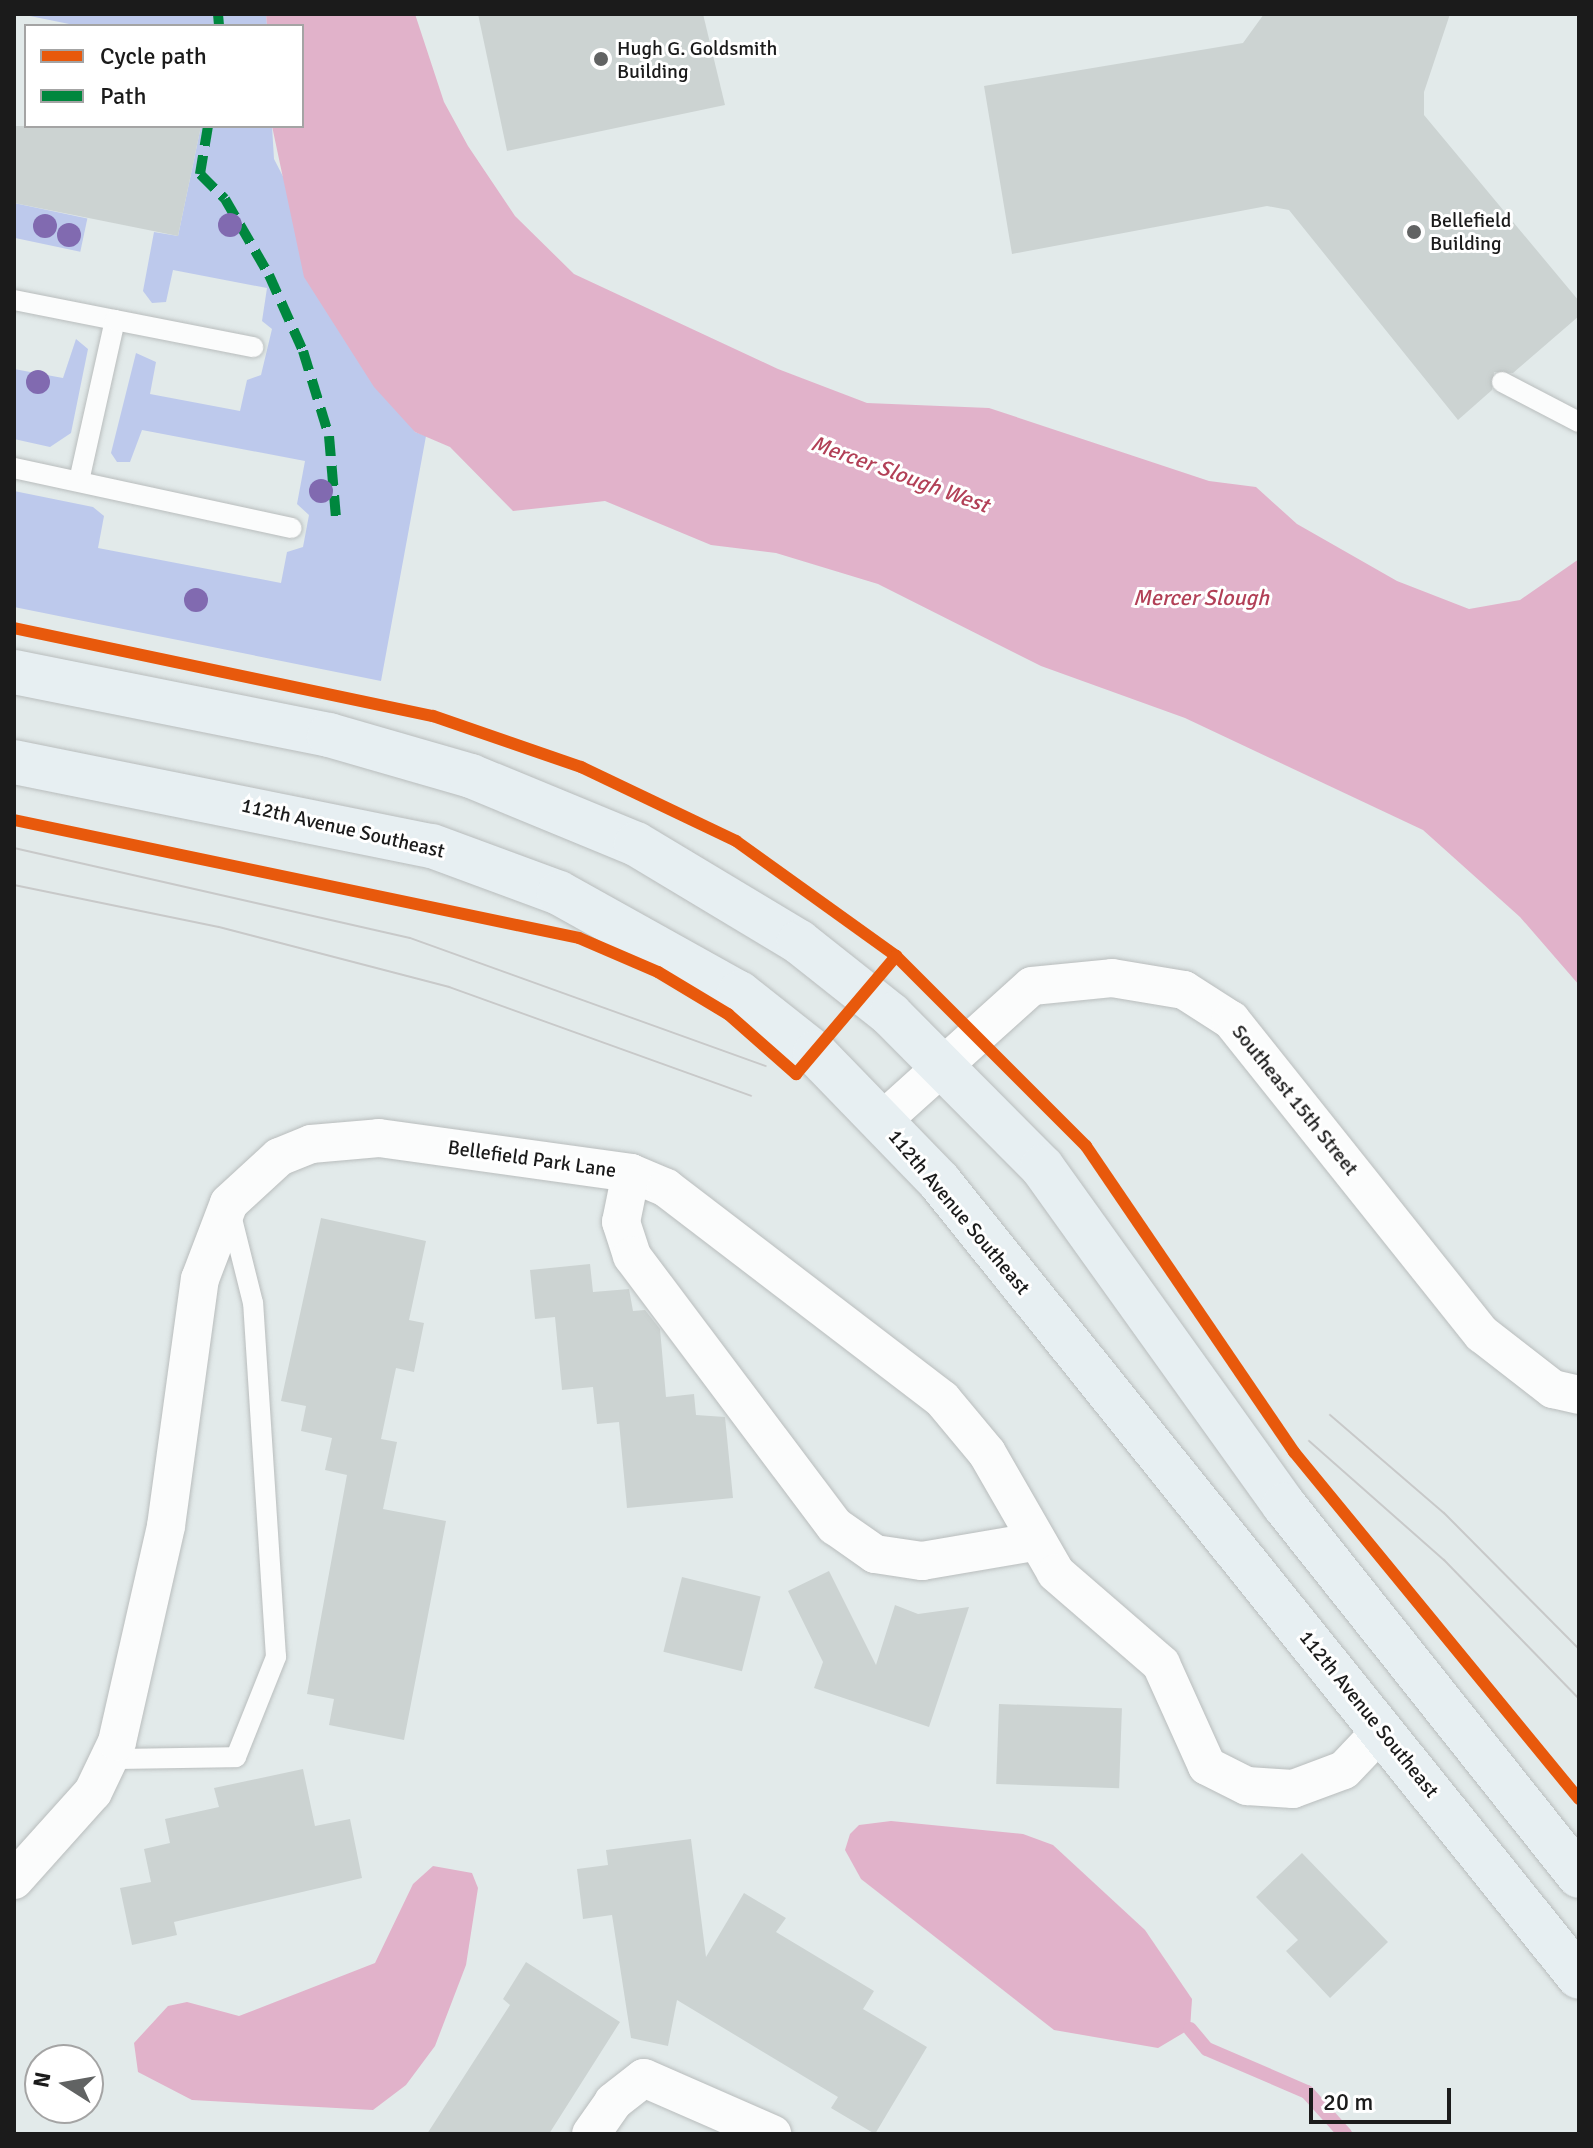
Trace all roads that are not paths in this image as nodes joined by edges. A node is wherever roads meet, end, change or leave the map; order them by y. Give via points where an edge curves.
1 (14, 300) edge
2 (115, 320) junction
3 (253, 347) dead end
4 (1502, 382) dead end
5 (1579, 422) edge
6 (14, 468) edge
7 (79, 481) junction
8 (292, 528) dead end
9 (14, 672) edge
10 (14, 762) edge
11 (944, 1064) junction
12 (883, 1120) junction
13 (631, 1173) junction
14 (229, 1203) junction
15 (1579, 1395) edge
16 (1033, 1542) junction
17 (1382, 1730) junction
18 (111, 1759) junction
19 (1579, 1876) edge
20 (14, 1880) edge
21 (1579, 1977) edge
22 (591, 2134) edge
23 (772, 2134) edge

1 - 2 lane
2 - 3 lane
2 - 7 lane
4 - 5 lane
6 - 7 lane
7 - 8 lane
9 - 11 main road via 329,735 567,811 733,898 891,1015
10 - 12 main road, 112th Avenue Southeast via 432,846 559,893 739,993
11 - 12 street, Southeast 15th Street
11 - 15 street, Southeast 15th Street via 1032,986 1112,978 1184,990 1231,1020 1482,1334 1553,1389
11 - 19 main road via 1042,1167 1284,1505
12 - 17 main road, 112th Avenue Southeast
13 - 14 street, Bellefield Park Lane via 379,1138 311,1144 279,1157
13 - 16 street, Bellefield Park Lane via 698,1209 942,1399 987,1453
13 - 16 street via 621,1222 632,1256 835,1526 875,1554 922,1561
14 - 18 street, Bellefield Park Lane via 200,1279 166,1526
14 - 18 lane via 253,1303 276,1657 236,1757
16 - 17 street, Bellefield Park Lane via 1056,1573 1161,1664 1207,1766 1226,1778 1270,1789 1319,1782 1344,1770
17 - 21 main road, 112th Avenue Southeast
18 - 20 street, Bellefield Park Lane via 93,1792
22 - 23 street via 613,2102 644,2078

